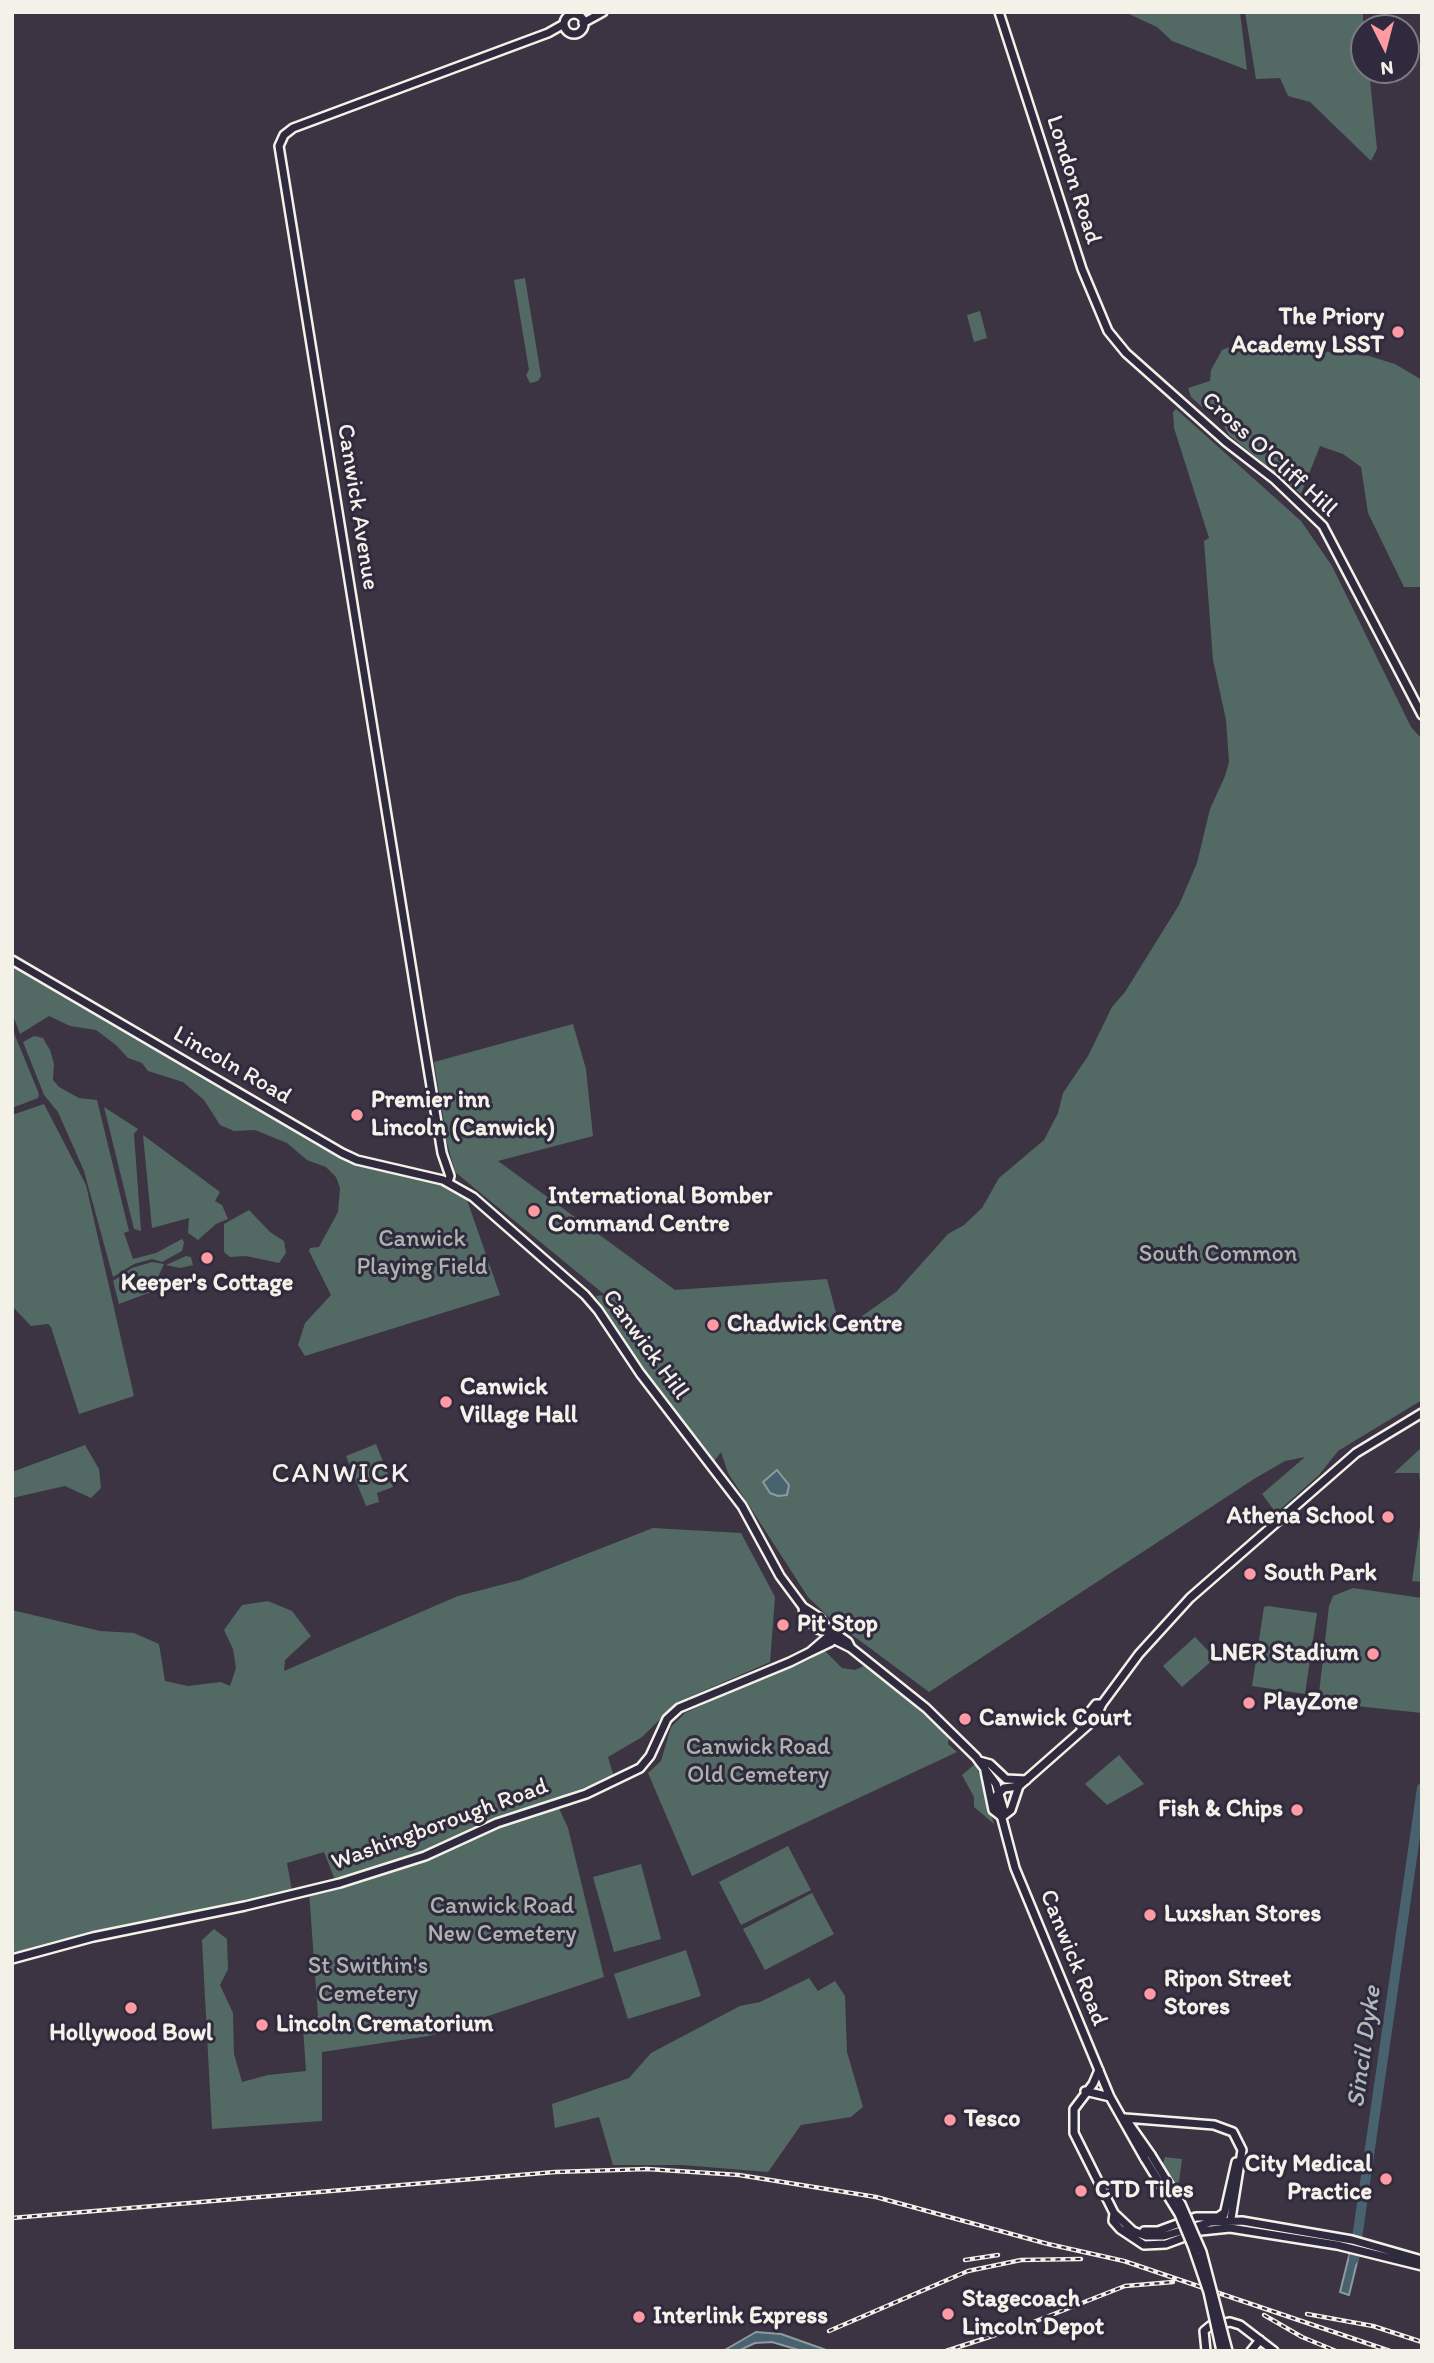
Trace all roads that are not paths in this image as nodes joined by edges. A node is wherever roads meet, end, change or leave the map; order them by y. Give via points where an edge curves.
1 (999, 12) edge
2 (602, 13) edge
3 (582, 20) junction
4 (566, 27) junction
5 (1126, 353) joint
6 (1422, 715) edge
7 (12, 960) edge
8 (443, 1180) junction
9 (1422, 1413) edge
10 (708, 1464) joint
11 (831, 1634) junction
12 (979, 1760) junction
13 (985, 1771) junction
14 (1026, 1780) junction
15 (988, 1786) junction
16 (1019, 1786) junction
17 (998, 1793) junction
18 (1002, 1817) junction
19 (12, 1959) edge
20 (1099, 2070) junction
21 (1085, 2091) junction
22 (1110, 2097) junction
23 (1117, 2110) junction
24 (1125, 2118) junction
25 (1150, 2120) junction
26 (1142, 2140) junction
27 (1148, 2157) junction
28 (1114, 2213) junction
29 (1226, 2222) junction
30 (1360, 2246) junction
31 (1422, 2260) edge
32 (1422, 2266) edge
33 (1260, 2340) junction
34 (1206, 2351) edge
35 (1221, 2351) edge
36 (1228, 2351) edge
37 (1251, 2351) edge
38 (1274, 2351) edge

1 - 5 main road, London Road via 1086,280 1108,331
2 - 3 main road, Canwick Avenue
3 - 4 main road, Canwick Avenue via 578,32
3 - 4 main road, Canwick Avenue via 569,15
4 - 8 main road, Canwick Avenue via 293,128 279,146 446,1167
5 - 6 main road, Cross O'Cliff Hill via 1323,526
7 - 8 main road, Lincoln Road via 342,1153
8 - 10 main road, Canwick Hill via 473,1197 585,1294
9 - 14 main road via 1356,1452 1189,1598 1139,1654 1098,1716
10 - 11 main road, Canwick Road via 748,1515 780,1576
11 - 12 main road, Canwick Road via 838,1635 926,1708
11 - 19 main road, Washingborough Road via 831,1642 678,1708 639,1769 586,1794 497,1823 425,1856 340,1883
12 - 13 main road, Canwick Road
12 - 14 main road via 1006,1779
13 - 15 main road, Canwick Road
13 - 17 main road, Canwick Road
14 - 16 main road
15 - 17 main road
15 - 18 main road, Canwick Road via 994,1813
16 - 17 main road
16 - 18 main road via 1011,1810
17 - 18 main road
18 - 20 main road, Canwick Road via 1015,1868
20 - 21 main road
20 - 22 main road, Canwick Road
21 - 22 main road
21 - 28 main road via 1074,2109 1074,2133
22 - 23 main road, Canwick Road
23 - 24 main road, Canwick Road
23 - 27 main road, Canwick Road
24 - 25 main road
24 - 26 main road, Canwick Road
25 - 26 main road via 1143,2128
25 - 29 main road via 1214,2125 1229,2129 1237,2138
26 - 27 main road, Canwick Road
27 - 35 main road, bridge via 1193,2248
27 - 36 main road, bridge via 1181,2204 1202,2252
28 - 29 main road via 1133,2231 1158,2231 1196,2217 1219,2217
28 - 29 main road via 1113,2221 1120,2229 1144,2245 1166,2244
29 - 30 main road
30 - 31 main road
30 - 32 main road
33 - 34 main road via 1230,2322 1210,2326 1204,2331
33 - 37 main road
33 - 38 main road

